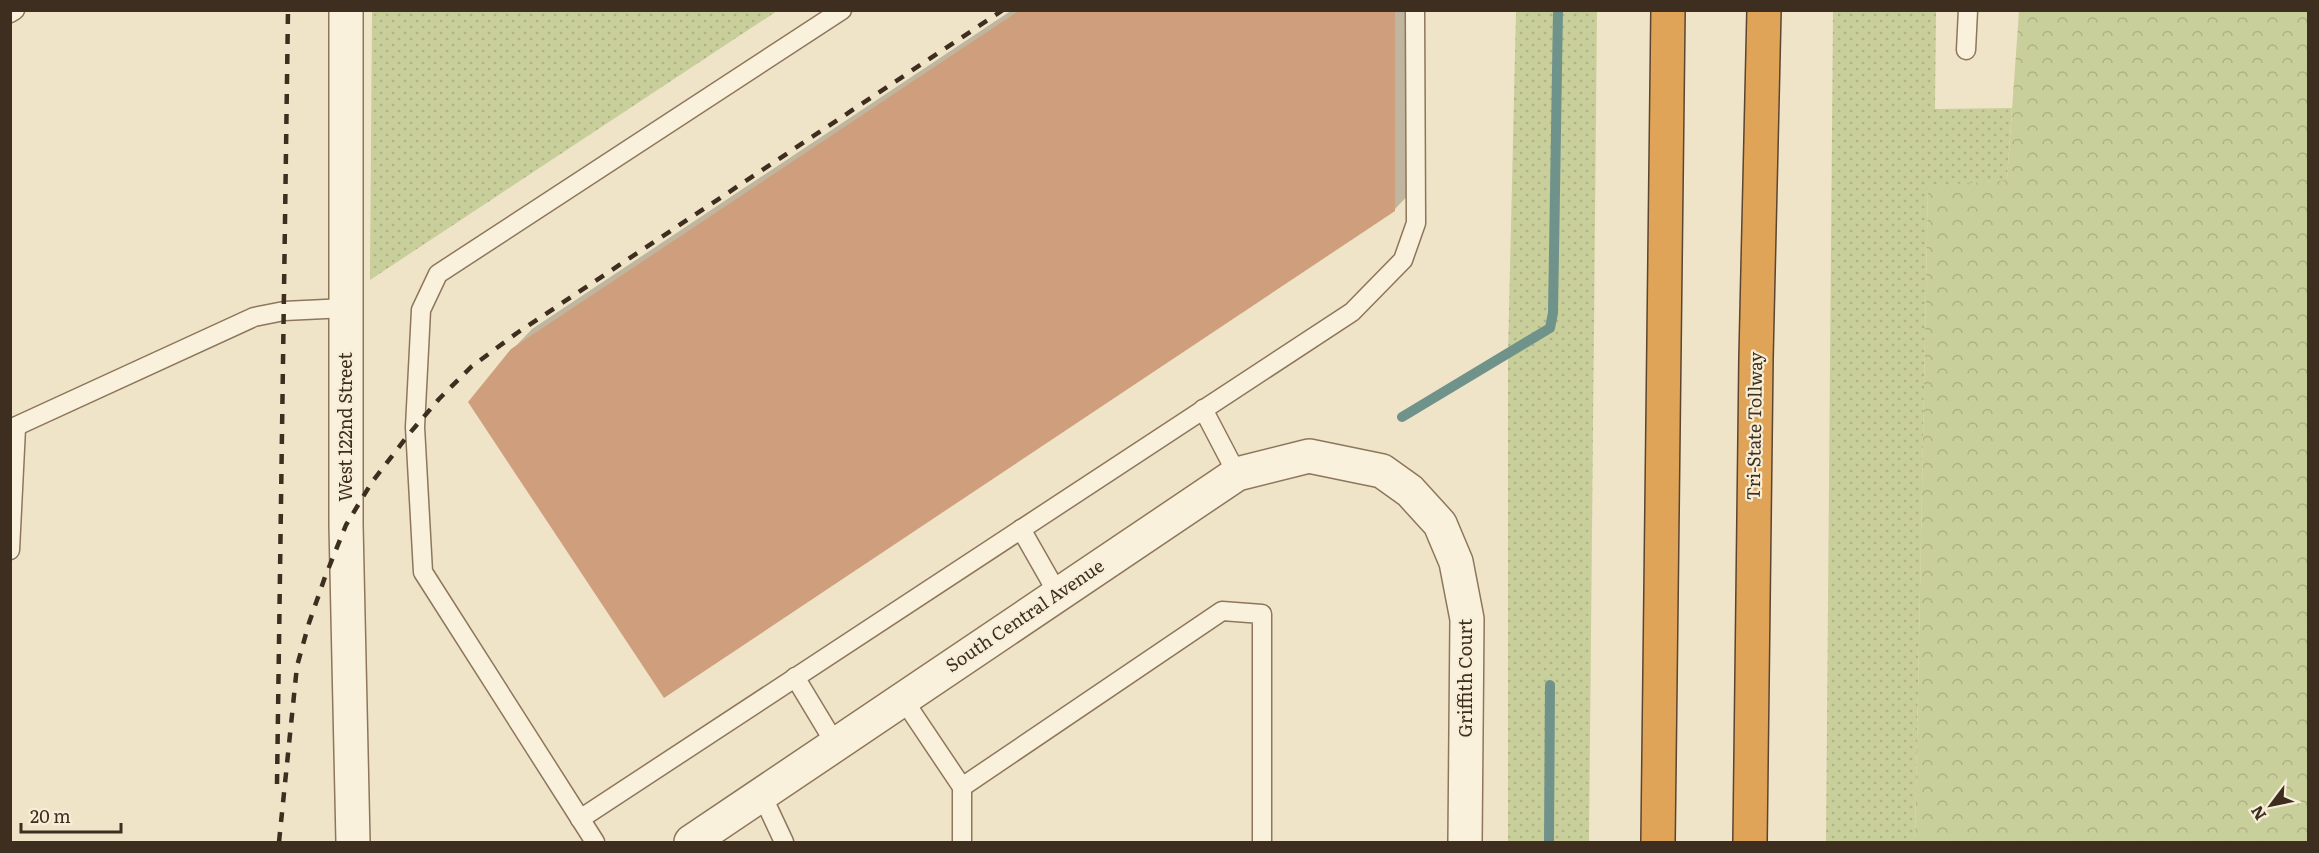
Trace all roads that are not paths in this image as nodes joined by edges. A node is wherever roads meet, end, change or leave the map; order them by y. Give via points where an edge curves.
1 (15, 10) edge
2 (346, 10) edge
3 (842, 10) edge
4 (1415, 10) edge
5 (1668, 10) edge
6 (1764, 10) edge
7 (1968, 10) edge
8 (10, 14) edge
9 (1966, 50) dead end
10 (346, 308) junction
11 (1203, 409) junction
12 (13, 429) edge
13 (1382, 471) joint
14 (1237, 474) junction
15 (1021, 529) junction
16 (10, 550) edge
17 (1058, 594) junction
18 (795, 677) junction
19 (903, 699) junction
20 (836, 745) junction
21 (962, 787) junction
22 (762, 795) junction
23 (580, 819) junction
24 (353, 843) edge
25 (595, 843) edge
26 (691, 843) edge
27 (784, 843) edge
28 (962, 843) edge
29 (1262, 843) edge
30 (1465, 843) edge
31 (1658, 843) edge
32 (1750, 843) edge

1 - 8 lane
2 - 10 street, West 122nd Street
3 - 23 lane via 438,274 421,310 415,427 423,572
4 - 11 lane via 1416,223 1403,260 1352,312
5 - 31 highway
6 - 32 highway, Tri-State Tollway
7 - 9 lane
10 - 12 lane via 284,310 254,316
10 - 24 street, West 122nd Street
11 - 14 lane
11 - 15 lane
12 - 16 lane
13 - 14 street, South Central Avenue via 1309,456
13 - 30 street, Griffith Court via 1410,491 1440,524 1456,562 1467,619
14 - 17 street, South Central Avenue
15 - 17 lane
15 - 18 lane
17 - 19 street, South Central Avenue
18 - 20 lane
18 - 23 lane
19 - 20 street, South Central Avenue
19 - 21 lane
20 - 22 street, South Central Avenue
21 - 28 lane
21 - 29 lane via 1222,611 1262,614
22 - 26 street, South Central Avenue
22 - 27 lane
23 - 25 lane

